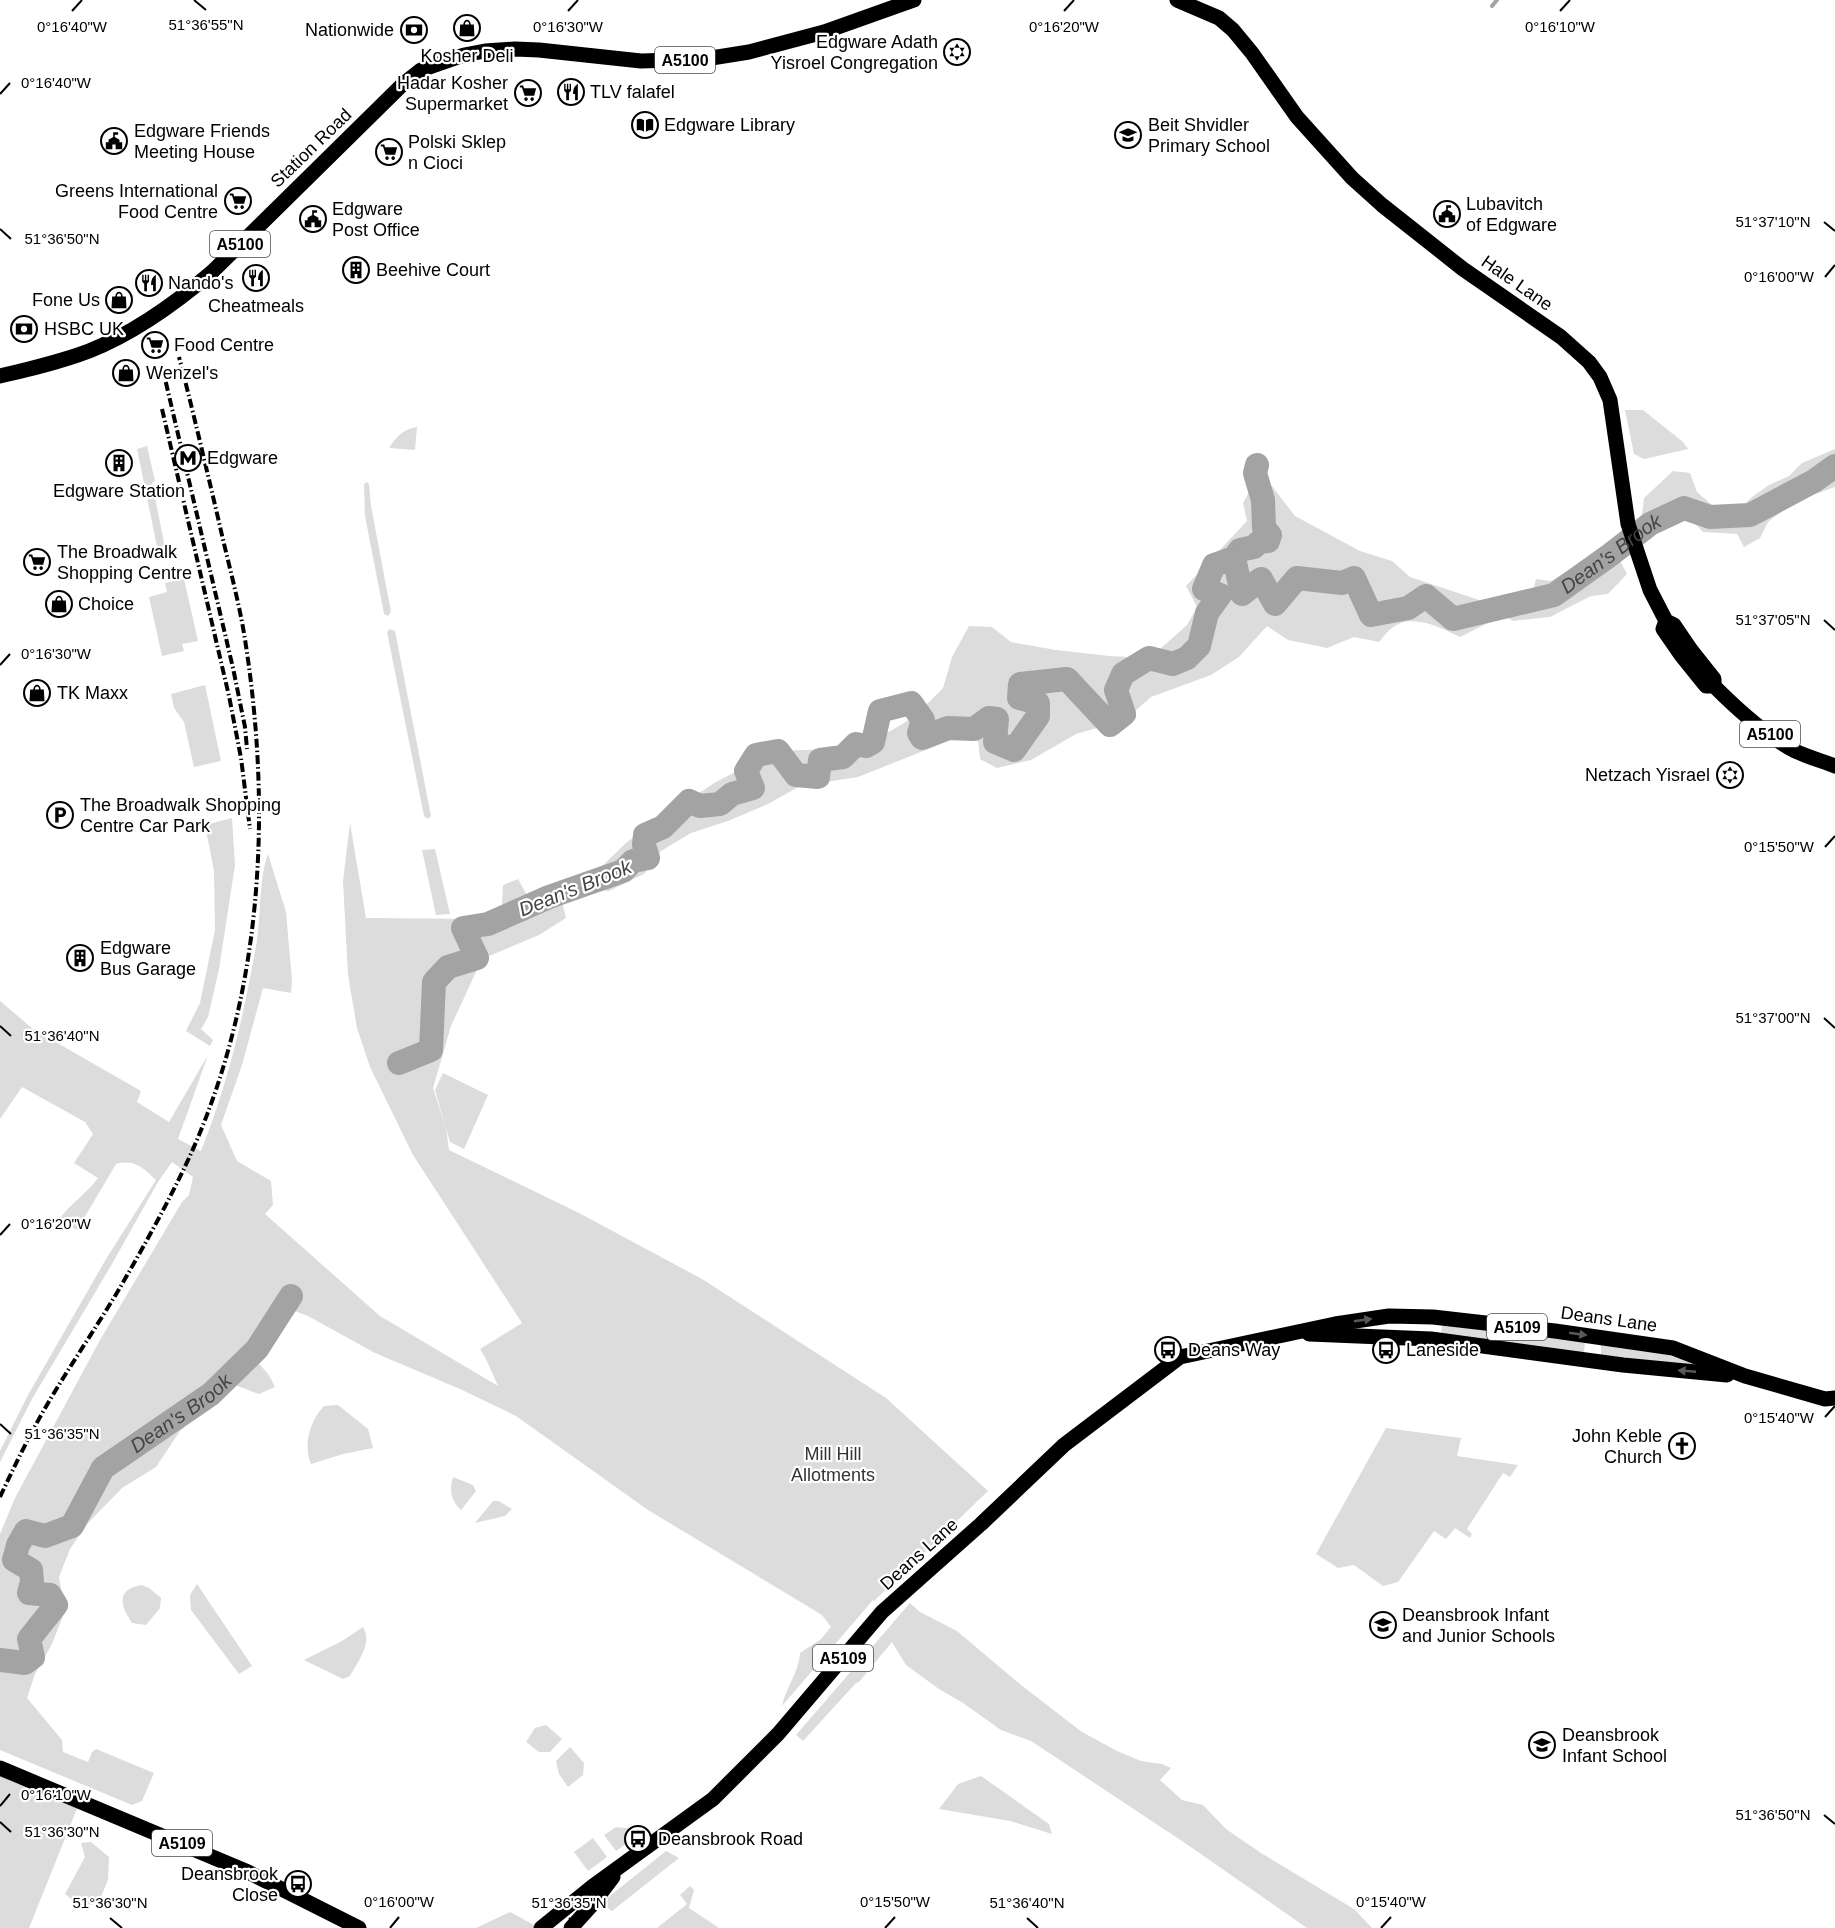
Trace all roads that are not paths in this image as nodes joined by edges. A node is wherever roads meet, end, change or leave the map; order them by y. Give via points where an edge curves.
1 (914, 0) edge
2 (1177, 0) edge
3 (0, 376) edge
4 (1835, 766) edge
5 (1285, 1334) junction
6 (1745, 1376) junction
7 (1835, 1398) edge
8 (0, 1768) edge
9 (621, 1867) junction
10 (359, 1928) edge
11 (541, 1928) edge
12 (571, 1928) edge

1 - 3 main road, Station Road / A5100 via 824,32 705,59 641,61 515,49 464,55 421,70 189,292 91,350
2 - 4 main road, Hale Lane / A5100 via 1219,18 1233,30 1297,117 1382,205 1589,362 1610,400 1633,539 1650,590 1666,621 1664,630 1706,686 1714,686 1751,720 1796,751
6 -> 5 main road, Deans Lane / A5109 via 1623,1365 1431,1339
5 -> 6 main road, Deans Lane / A5109 via 1389,1316 1433,1317 1673,1348
5 - 9 main road, Deans Lane / A5109 via 1180,1357 1064,1445 882,1612 778,1734 713,1800
6 - 7 main road, Deans Lane / A5109 via 1825,1399
8 - 10 main road, A5109 via 248,1872
9 - 11 main road, Deans Lane / A5109
9 - 12 main road, Deans Lane / A5109

